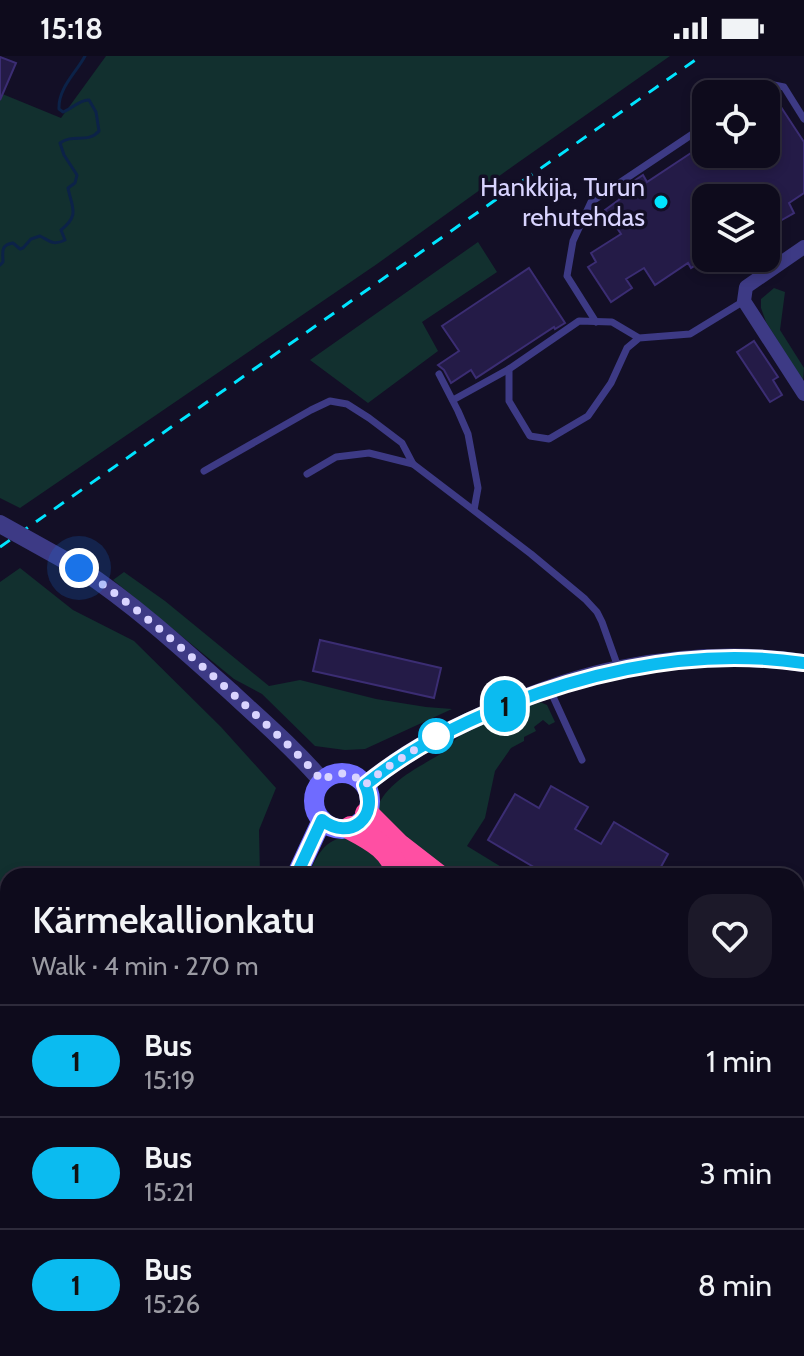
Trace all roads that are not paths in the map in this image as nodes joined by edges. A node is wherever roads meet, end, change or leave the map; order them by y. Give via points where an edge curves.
1 (780, 86) edge
2 (804, 119) edge
3 (692, 134) edge
4 (804, 247) edge
5 (744, 301) junction
6 (596, 322) junction
7 (639, 338) junction
8 (509, 369) junction
9 (439, 374) dead end
10 (804, 394) edge
11 (453, 400) junction
12 (413, 464) junction
13 (204, 471) dead end
14 (307, 474) dead end
15 (474, 510) junction
16 (0, 524) edge
17 (804, 663) edge
18 (619, 669) junction
19 (549, 689) junction
20 (582, 760) dead end
21 (322, 781) junction
22 (365, 785) junction
23 (322, 820) junction
24 (359, 821) junction
25 (300, 868) edge
26 (396, 868) edge
27 (428, 868) edge

1 - 2 lane
3 - 6 lane via 591,202 573,241 567,276
4 - 5 street via 746,287
5 - 7 lane via 690,334
5 - 10 street
6 - 7 lane via 612,322
6 - 8 lane via 579,321
7 - 8 lane via 627,348 588,416 549,439 530,436 509,401
8 - 11 lane
9 - 11 lane
11 - 15 lane via 473,459 478,488
12 - 13 lane via 402,443 347,404 330,401
12 - 14 lane via 369,453 336,457
12 - 15 lane
15 - 18 lane via 597,612
16 - 21 street, bridge via 113,590
17 - 18 street via 693,659
18 - 19 street
19 - 20 lane
19 - 22 street via 448,730
21 - 22 main road via 342,773
21 - 23 main road via 314,798
22 - 24 main road via 370,802
23 - 24 main road via 338,829
23 - 25 main road
24 - 26 highway
24 - 27 highway

